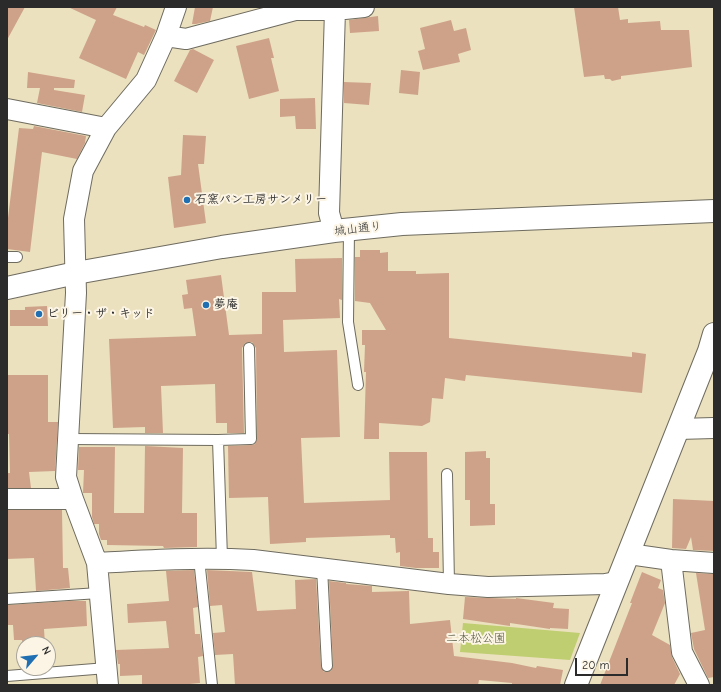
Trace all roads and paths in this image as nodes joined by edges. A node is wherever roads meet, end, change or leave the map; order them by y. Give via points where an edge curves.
1 (176, 7) edge
2 (364, 7) edge
3 (295, 8) edge
4 (335, 10) junction
5 (166, 36) junction
6 (7, 109) edge
7 (106, 128) junction
8 (714, 211) edge
9 (341, 230) junction
10 (76, 273) junction
11 (7, 288) edge
12 (714, 334) edge
13 (249, 348) dead end
14 (358, 385) dead end
15 (714, 428) edge
16 (678, 429) junction
17 (69, 439) junction
18 (218, 440) junction
19 (447, 474) dead end
20 (7, 499) edge
21 (73, 499) junction
22 (629, 554) junction
23 (199, 558) junction
24 (222, 558) junction
25 (671, 560) junction
26 (97, 563) junction
27 (714, 563) edge
28 (322, 568) junction
29 (616, 582) junction
30 (449, 584) junction
31 (99, 593) junction
32 (7, 599) edge
33 (327, 666) dead end
34 (7, 676) edge
35 (107, 677) edge
36 (212, 685) edge
37 (576, 685) edge
38 (699, 685) edge

1 - 5 street
2 - 4 street
3 - 4 street
3 - 5 street via 186,39
4 - 9 street via 329,213
5 - 7 street via 146,80
6 - 7 street
7 - 10 street via 84,171 74,219
8 - 9 street, 城山通り via 402,224
9 - 10 street, 城山通り via 222,247
9 - 14 lane via 348,322
10 - 11 street, 城山通り
10 - 17 street
12 - 16 street
13 - 18 lane via 251,439
15 - 16 street
16 - 22 street
17 - 18 lane
17 - 21 street via 66,477
18 - 24 lane
19 - 30 lane
20 - 21 street
21 - 26 street
22 - 25 street
22 - 29 street
23 - 24 street
23 - 26 street
23 - 36 lane
24 - 28 street
25 - 27 street
25 - 38 street via 682,652
26 - 31 street
28 - 30 street
28 - 33 lane
29 - 30 street via 488,587
29 - 37 street
31 - 32 lane
31 - 35 street
34 - 35 lane

